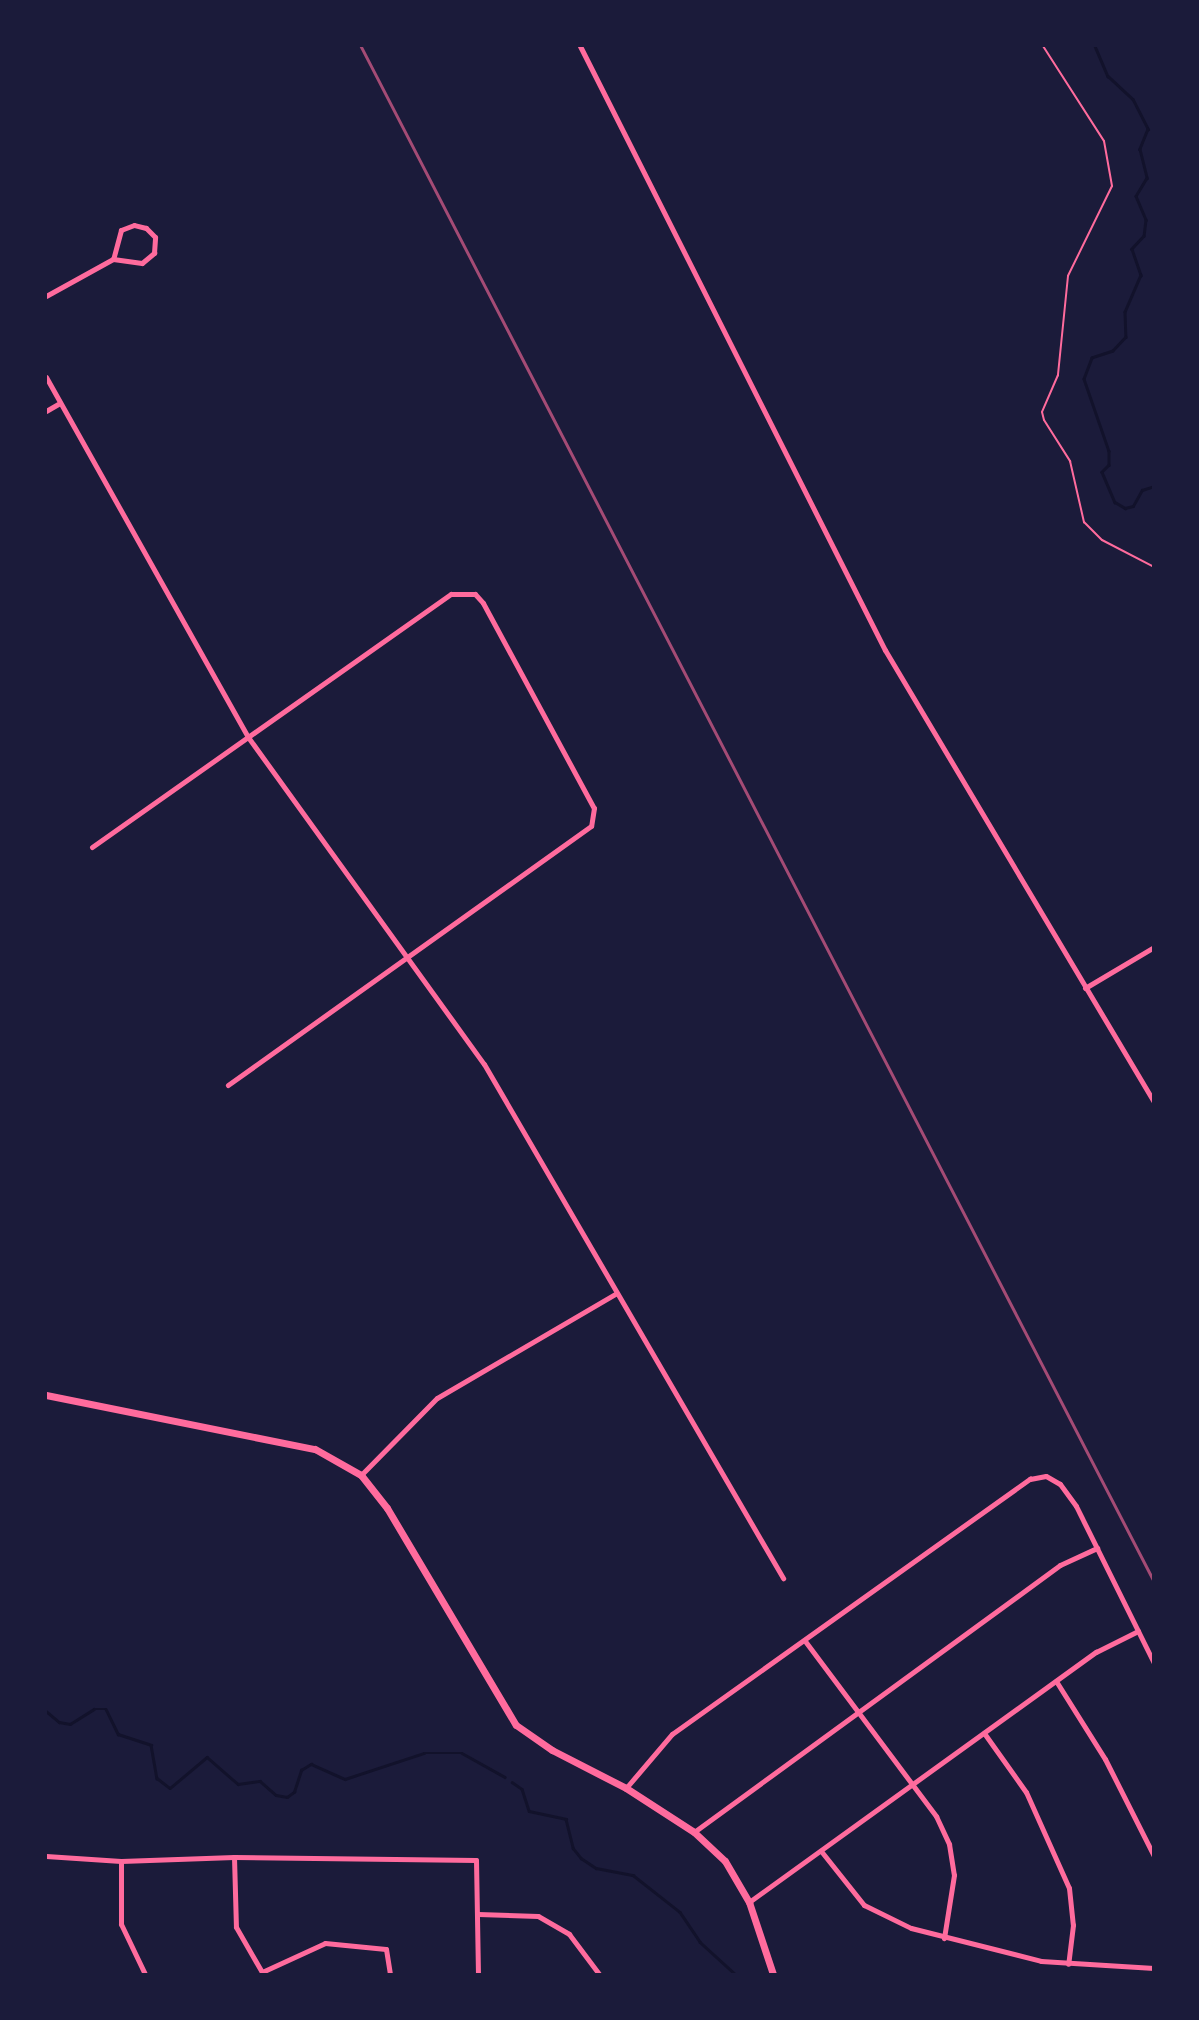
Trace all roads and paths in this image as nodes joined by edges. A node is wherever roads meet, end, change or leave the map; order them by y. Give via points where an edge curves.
1 (580, 46) edge
2 (1043, 46) edge
3 (113, 259) junction
4 (46, 296) edge
5 (46, 377) edge
6 (58, 404) junction
7 (46, 411) edge
8 (1153, 567) edge
9 (248, 737) junction
10 (92, 847) dead end
11 (1153, 947) edge
12 (409, 958) junction
13 (1085, 988) junction
14 (228, 1085) dead end
15 (1153, 1102) edge
16 (617, 1293) junction
17 (46, 1395) edge
18 (361, 1475) junction
19 (1097, 1548) junction
20 (783, 1578) dead end
21 (1138, 1630) junction
22 (805, 1641) junction
23 (1153, 1663) edge
24 (1056, 1681) junction
25 (857, 1712) junction
26 (984, 1733) junction
27 (914, 1787) junction
28 (626, 1788) junction
29 (694, 1832) junction
30 (821, 1851) junction
31 (46, 1856) edge
32 (1153, 1856) edge
33 (234, 1857) junction
34 (121, 1861) junction
35 (750, 1902) junction
36 (478, 1914) junction
37 (944, 1938) junction
38 (1068, 1965) junction
39 (1153, 1968) edge
40 (262, 1973) edge
41 (145, 1975) edge
42 (390, 1975) edge
43 (478, 1975) edge
44 (599, 1975) edge
45 (773, 1975) edge

1 - 13 street via 885,650
2 - 8 path via 1094,121 1112,174 1107,202 1068,276 1058,375 1042,412 1070,461 1084,522 1102,540
3 - 3 street via 142,263 155,253 155,237 134,225 121,230
3 - 4 street
5 - 6 street
6 - 7 street
6 - 9 street
9 - 10 street
9 - 12 street
9 - 12 street via 451,594 475,594 483,603 594,808 595,818 582,833
11 - 13 street
12 - 14 street
12 - 16 street via 484,1064
13 - 15 street
16 - 18 street via 436,1398
16 - 20 street
17 - 18 street via 315,1449
18 - 28 street via 387,1508 502,1708 520,1730
19 - 21 street
19 - 22 street via 1060,1484 1046,1476 1030,1479 930,1546
19 - 25 street via 1060,1565
21 - 23 street
21 - 24 street via 1113,1641
22 - 25 street
22 - 28 street via 672,1734
24 - 26 street
24 - 32 street via 1105,1759
25 - 27 street
25 - 29 street
26 - 27 street
26 - 38 street via 1026,1792 1069,1888 1073,1925
27 - 30 street
27 - 37 street via 936,1816 949,1844 953,1901
28 - 29 street
29 - 35 street via 725,1861
30 - 35 street
30 - 37 street via 863,1905 882,1917
31 - 34 street
33 - 34 street
33 - 36 street via 476,1860
33 - 40 street via 236,1927
34 - 41 street via 121,1924
35 - 45 street
36 - 43 street
36 - 44 street via 538,1916 569,1934
37 - 38 street
38 - 39 street
40 - 42 street via 325,1942 386,1949

